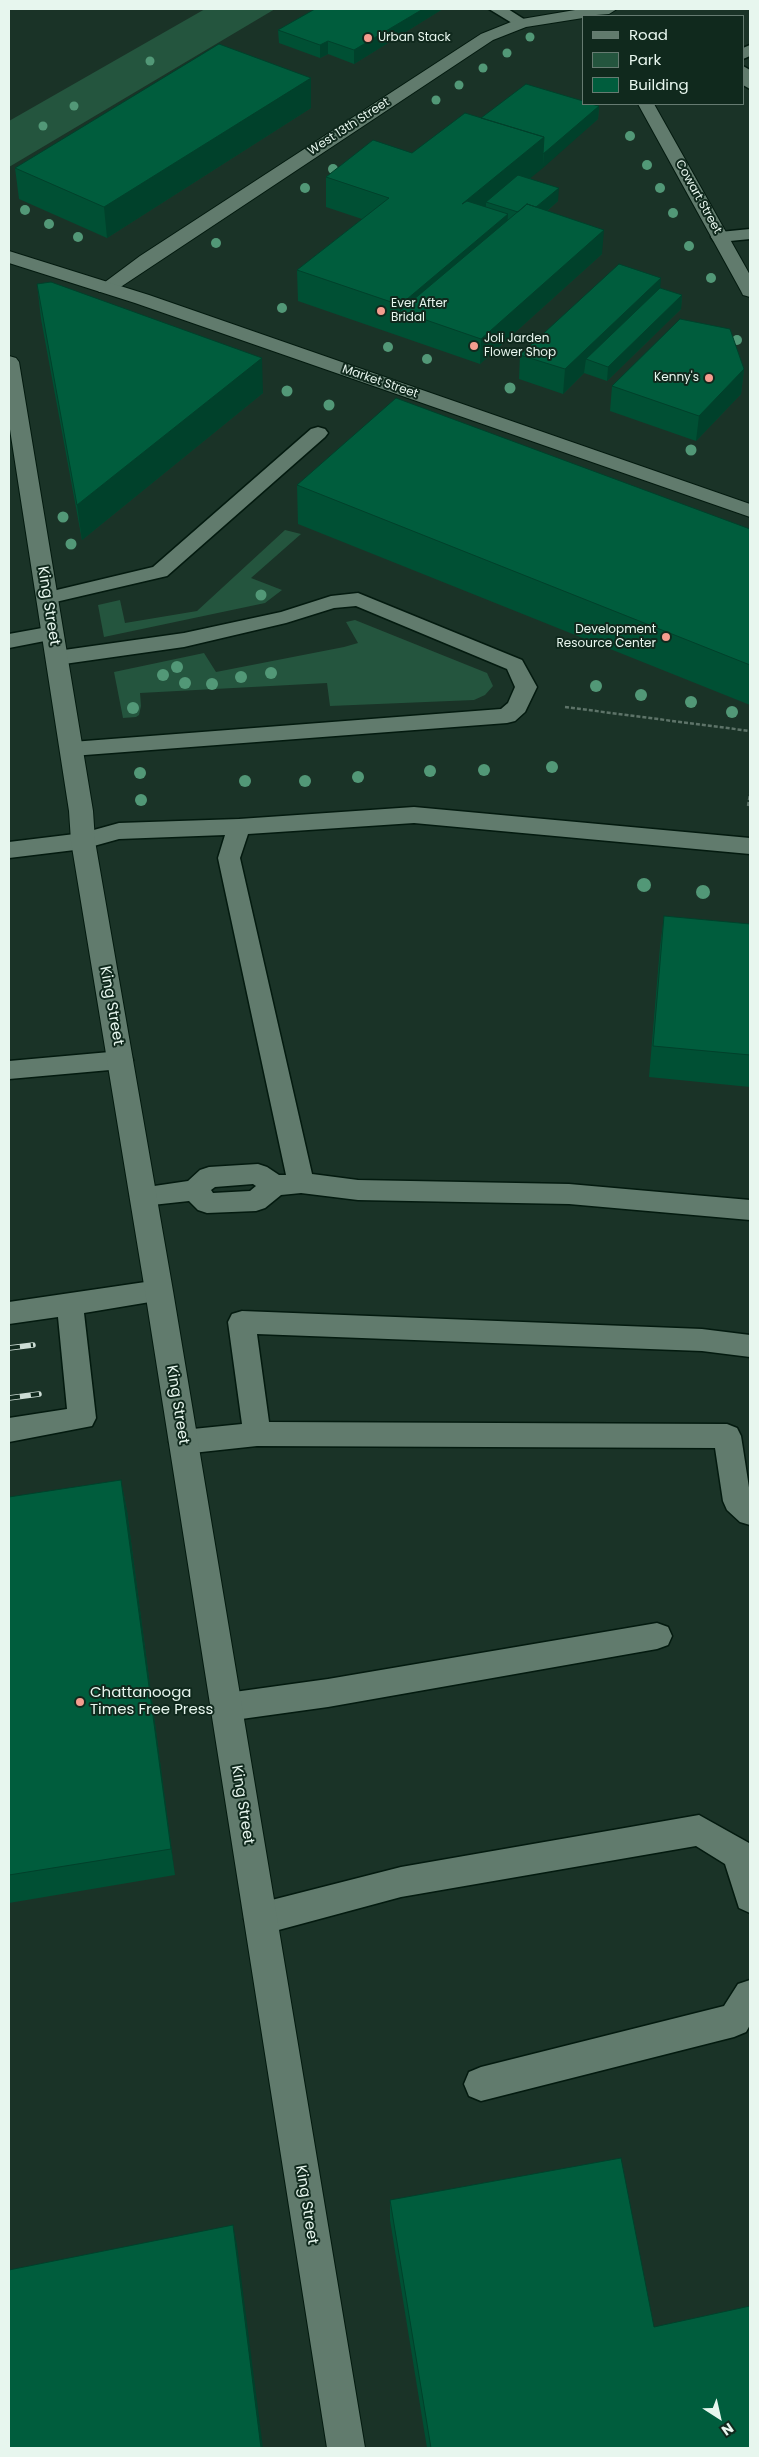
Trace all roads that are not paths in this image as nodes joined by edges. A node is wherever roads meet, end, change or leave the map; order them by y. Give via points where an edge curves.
1 (498, 9) edge
2 (599, 11) edge
3 (522, 23) junction
4 (744, 73) edge
5 (750, 84) edge
6 (647, 105) edge
7 (750, 234) edge
8 (720, 237) junction
9 (9, 257) edge
10 (106, 288) junction
11 (750, 291) edge
12 (9, 362) edge
13 (318, 433) dead end
14 (750, 511) edge
15 (47, 598) junction
16 (53, 633) junction
17 (9, 641) edge
18 (57, 658) junction
19 (72, 749) junction
20 (239, 826) junction
21 (83, 841) junction
22 (750, 846) edge
23 (9, 850) edge
24 (121, 1060) junction
25 (9, 1070) edge
26 (302, 1183) junction
27 (144, 1196) junction
28 (750, 1210) edge
29 (159, 1291) junction
30 (70, 1304) junction
31 (9, 1313) edge
32 (750, 1346) edge
33 (9, 1430) edge
34 (257, 1434) junction
35 (739, 1437) edge
36 (183, 1442) junction
37 (750, 1513) edge
38 (657, 1636) dead end
39 (227, 1707) junction
40 (750, 1898) edge
41 (260, 1919) junction
42 (750, 1996) edge
43 (481, 2084) dead end
44 (346, 2448) edge

1 - 3 lane
2 - 3 street, West 13th Street
3 - 10 street, West 13th Street via 488,36
4 - 5 lane
6 - 8 street, Cowart Street
7 - 8 lane
8 - 11 street, Cowart Street
9 - 10 street, Market Street
10 - 14 street, Market Street
12 - 15 street, King Street
13 - 15 lane via 160,572
15 - 16 street, King Street
16 - 17 lane
16 - 18 street, King Street
18 - 19 street, King Street
18 - 19 lane via 184,640 286,617 331,602 358,599 515,666 526,687 517,707 508,716
19 - 21 street, King Street via 82,811
20 - 21 lane via 119,831
20 - 22 lane via 414,815
20 - 26 lane via 229,858
21 - 23 lane
21 - 24 street, King Street
24 - 25 lane
24 - 27 street, King Street
26 - 27 lane via 274,1186 258,1174 209,1177 195,1190
26 - 28 lane via 358,1190 569,1194
27 - 29 street, King Street
29 - 30 lane
29 - 36 street, King Street
30 - 31 lane
30 - 33 lane via 82,1418
32 - 34 lane via 702,1340 242,1322
34 - 35 lane
34 - 36 lane
35 - 37 lane via 737,1501
36 - 39 street, King Street
38 - 39 lane via 328,1693
39 - 41 street, King Street
40 - 41 lane via 738,1854 699,1830 402,1882
41 - 44 street, King Street
42 - 43 lane via 734,2020

